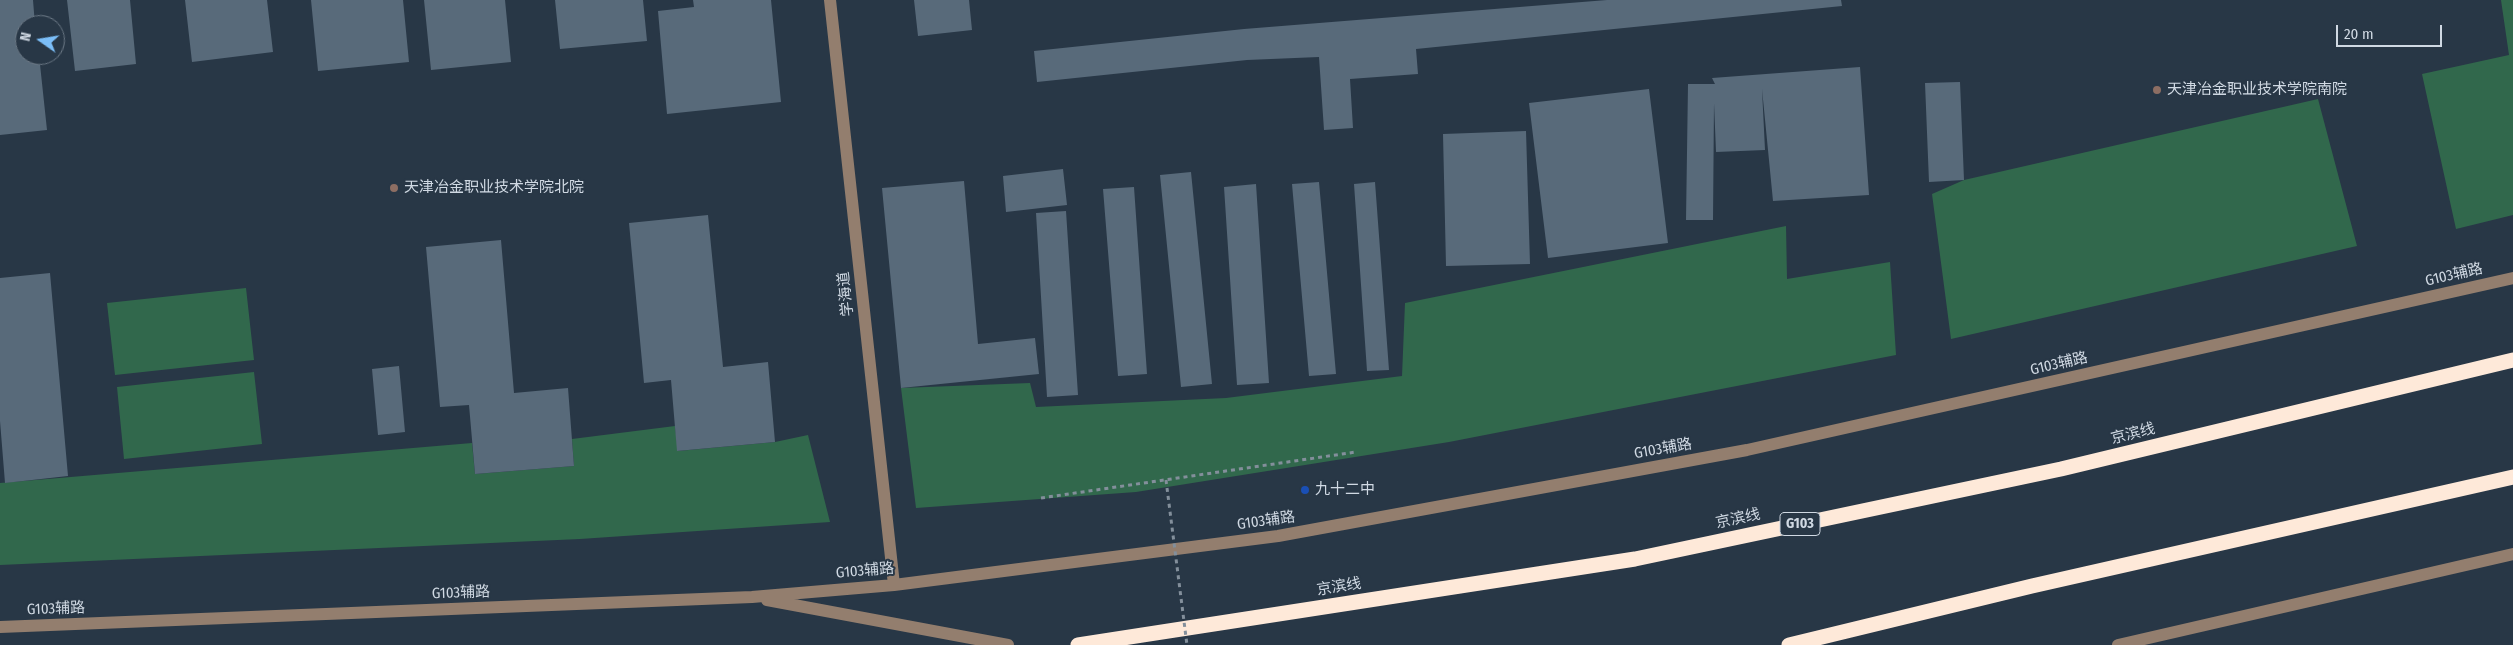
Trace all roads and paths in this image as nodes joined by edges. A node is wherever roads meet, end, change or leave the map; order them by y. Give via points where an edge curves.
1 (830, 0) edge
2 (2513, 278) edge
3 (2513, 360) edge
4 (1356, 452) dead end
5 (2513, 477) edge
6 (1166, 480) junction
7 (1041, 498) dead end
8 (2513, 554) edge
9 (894, 585) junction
10 (752, 597) junction
11 (0, 627) edge
12 (1008, 645) edge
13 (1078, 645) edge
14 (1188, 645) edge
15 (1789, 645) edge
16 (2118, 645) edge

1 - 9 street, 学海道
2 - 9 street, G103辅路 via 1737,452 1278,536
3 - 13 highway, 京滨线 / G103 via 2061,469 1635,559
4 - 6 path
5 - 15 highway via 2032,586
6 - 7 path
6 - 14 path, bridge
8 - 16 street
9 - 10 street, G103辅路
10 - 11 street, G103辅路
10 - 12 street

